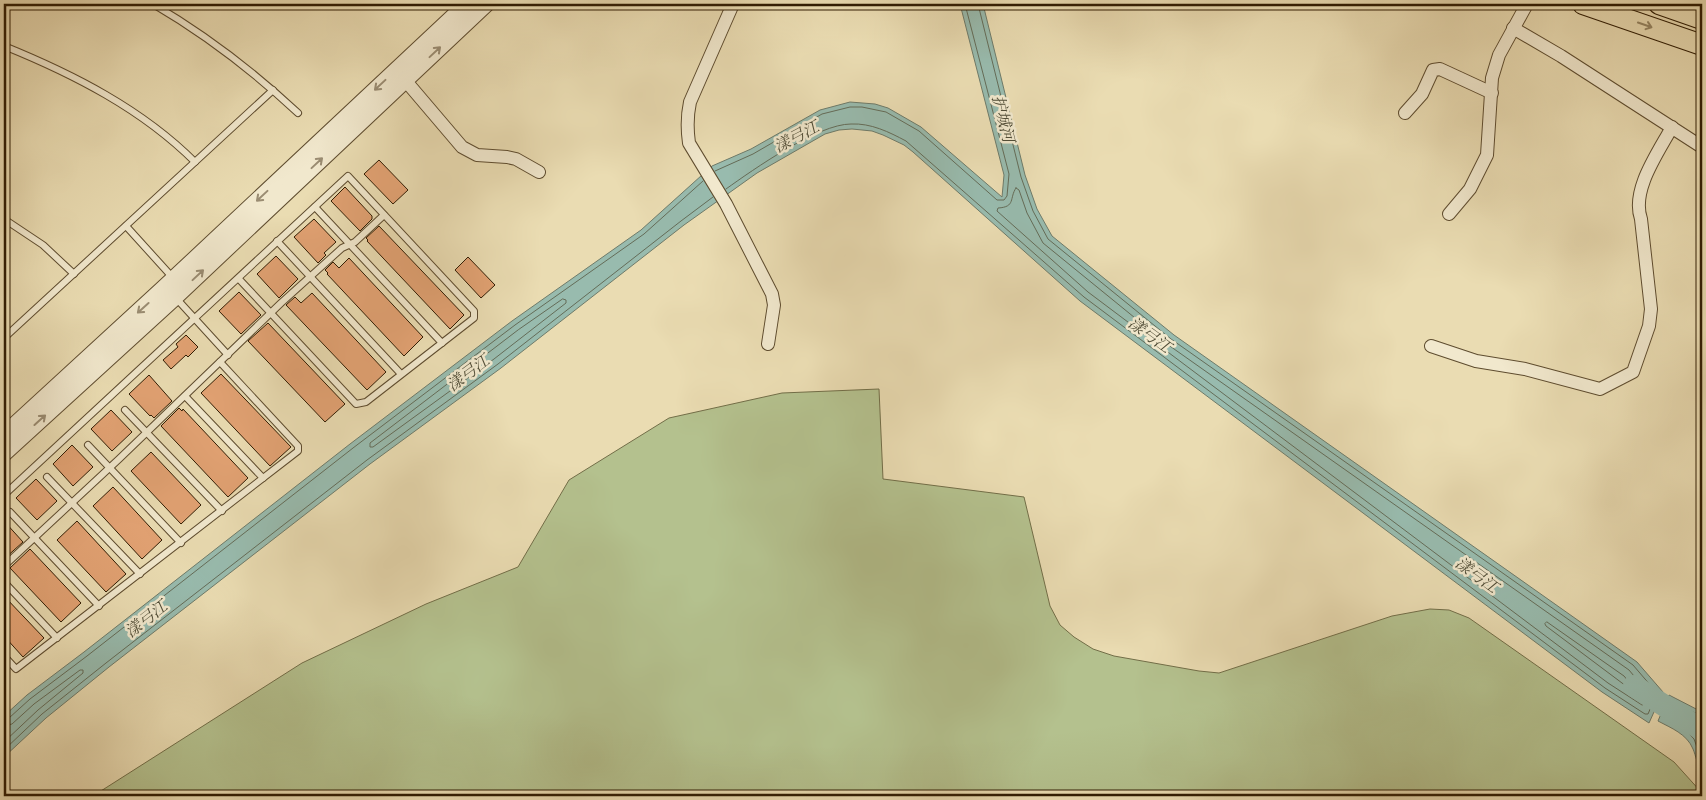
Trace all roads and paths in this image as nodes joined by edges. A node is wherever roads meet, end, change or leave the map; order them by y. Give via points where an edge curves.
1 (153, 4) edge
2 (466, 4) edge
3 (486, 4) edge
4 (733, 4) edge
5 (1527, 4) edge
6 (1582, 4) edge
7 (1659, 4) edge
8 (1702, 19) edge
9 (1513, 28) junction
10 (1702, 45) edge
11 (4, 46) edge
12 (405, 80) junction
13 (273, 90) junction
14 (1492, 93) junction
15 (1405, 112) dead end
16 (298, 113) dead end
17 (1672, 127) junction
18 (1702, 147) edge
19 (195, 162) junction
20 (539, 172) dead end
21 (315, 207) junction
22 (1449, 214) dead end
23 (384, 215) junction
24 (4, 219) edge
25 (126, 226) junction
26 (277, 242) junction
27 (350, 244) junction
28 (74, 274) junction
29 (310, 277) junction
30 (238, 278) junction
31 (174, 279) junction
32 (175, 297) junction
33 (271, 314) junction
34 (194, 318) junction
35 (4, 338) edge
36 (442, 343) junction
37 (768, 344) dead end
38 (1431, 346) dead end
39 (228, 355) junction
40 (220, 362) junction
41 (401, 374) junction
42 (185, 396) junction
43 (126, 410) dead end
44 (147, 432) junction
45 (4, 435) edge
46 (88, 445) dead end
47 (4, 453) edge
48 (109, 468) junction
49 (47, 477) dead end
50 (263, 478) junction
51 (4, 495) edge
52 (72, 502) junction
53 (222, 511) junction
54 (10, 512) dead end
55 (34, 538) junction
56 (180, 543) junction
57 (4, 566) edge
58 (140, 574) junction
59 (4, 582) edge
60 (99, 606) junction
61 (57, 638) junction
62 (4, 656) edge

1 - 13 lane via 220,48
2 -> 31 street
12 -> 3 street
4 - 37 street via 694,90 687,127 690,143 726,204 772,294 774,305
5 - 9 street
6 -> 10 main road
7 - 8 main road
9 - 14 street via 1499,55 1492,78
9 - 17 street
11 - 19 lane via 117,101 165,134
12 - 20 street via 462,147 477,155 507,156
32 -> 12 street
13 - 16 lane
13 - 19 lane
14 - 15 street via 1440,69 1434,70 1422,94
14 - 22 street via 1487,156 1470,189
17 - 18 street
17 - 38 street via 1640,194 1638,211 1651,309 1649,326 1633,372 1600,389 1476,361
19 - 25 lane
21 - 23 lane via 348,176
21 - 26 lane
21 - 27 lane
23 - 27 lane
23 - 36 lane via 474,311 474,318
24 - 28 lane via 43,245
25 - 28 lane
25 - 31 lane
26 - 29 lane
26 - 30 lane
27 - 29 lane
27 - 36 lane
28 - 35 lane
29 - 33 lane
29 - 41 lane
30 - 33 lane
30 - 34 lane
31 -> 45 street
32 - 34 lane
47 -> 32 street
33 - 39 lane
33 - 41 lane via 356,404 366,402
34 - 39 lane
34 - 51 lane
36 - 41 lane
39 - 40 lane
40 - 42 lane
40 - 50 lane via 298,446 298,451
42 - 44 lane
42 - 50 lane
43 - 44 lane
44 - 48 lane
44 - 53 lane
46 - 48 lane
48 - 52 lane
48 - 56 lane
49 - 52 lane
50 - 53 lane
52 - 55 lane
52 - 58 lane
53 - 56 lane
54 - 55 lane
55 - 57 lane
55 - 60 lane
56 - 58 lane
58 - 60 lane
59 - 61 lane
60 - 61 lane
61 - 62 lane via 16,669

